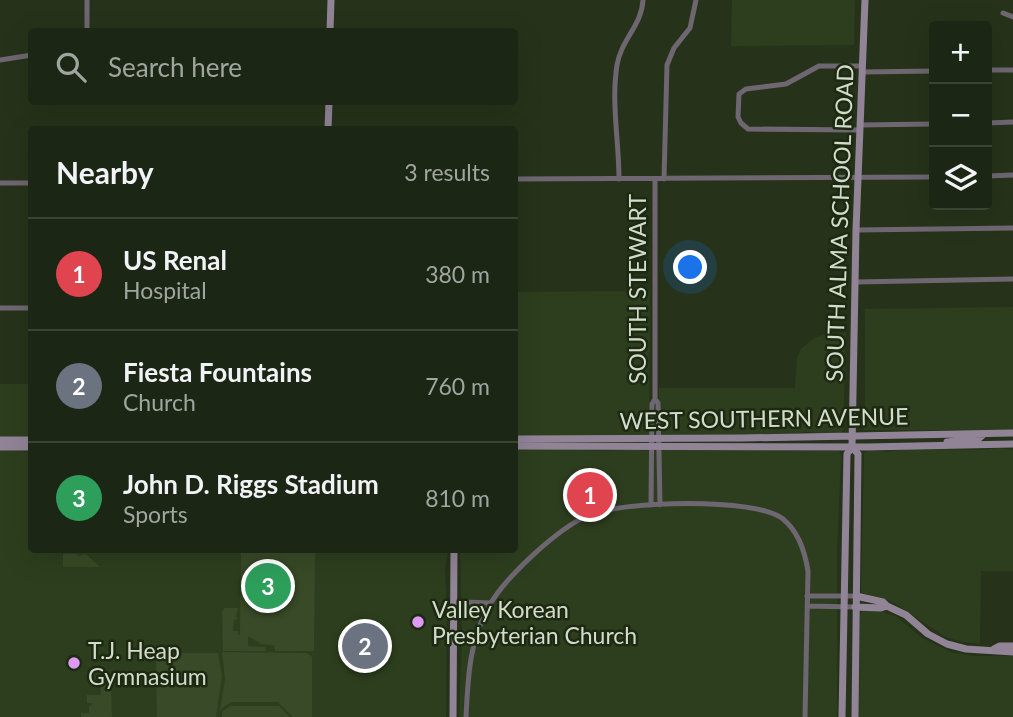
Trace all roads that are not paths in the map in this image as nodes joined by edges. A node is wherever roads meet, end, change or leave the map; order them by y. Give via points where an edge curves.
1 (87, 0) edge
2 (331, 0) edge
3 (643, 0) edge
4 (696, 0) edge
5 (864, 0) edge
6 (1003, 13) dead end
7 (1013, 17) edge
8 (87, 28) edge
9 (330, 28) edge
10 (28, 56) edge
11 (0, 60) edge
12 (863, 69) junction
13 (992, 70) edge
14 (1013, 70) edge
15 (929, 71) edge
16 (329, 105) edge
17 (1013, 122) edge
18 (992, 123) edge
19 (929, 124) edge
20 (328, 126) edge
21 (860, 127) junction
22 (1013, 175) edge
23 (992, 176) edge
24 (929, 177) edge
25 (858, 178) junction
26 (518, 179) edge
27 (619, 179) junction
28 (655, 179) junction
29 (664, 179) junction
30 (0, 183) edge
31 (28, 183) edge
32 (1013, 228) edge
33 (856, 230) junction
34 (1013, 279) edge
35 (856, 282) junction
36 (0, 308) edge
37 (28, 308) edge
38 (984, 434) junction
39 (853, 436) junction
40 (1013, 436) edge
41 (518, 439) edge
42 (0, 440) edge
43 (28, 440) edge
44 (656, 442) junction
45 (988, 444) junction
46 (1013, 444) edge
47 (518, 446) edge
48 (936, 446) junction
49 (0, 447) edge
50 (28, 447) edge
51 (852, 447) junction
52 (652, 505) junction
53 (660, 505) junction
54 (454, 553) edge
55 (807, 596) junction
56 (844, 596) junction
57 (856, 596) junction
58 (491, 603) junction
59 (453, 606) junction
60 (807, 606) junction
61 (887, 606) junction
62 (844, 607) junction
63 (855, 607) junction
64 (487, 609) junction
65 (1013, 646) edge
66 (994, 649) junction
67 (1013, 652) edge
68 (453, 717) edge
69 (466, 717) edge
70 (805, 717) edge
71 (842, 717) edge
72 (855, 717) edge

1 - 8 street
2 - 9 main road
3 - 27 street via 641,16 618,61 615,125
4 - 29 street via 690,28 667,65
5 - 12 main road, SOUTH ALMA SCHOOL ROAD
6 - 7 street
10 - 11 street
12 - 15 street
12 - 21 main road, SOUTH ALMA SCHOOL ROAD
12 - 21 street via 819,66 786,84 746,89 739,94 738,104 741,123 754,130
13 - 14 street
16 - 20 main road
17 - 18 street
19 - 21 street
21 - 25 main road, SOUTH ALMA SCHOOL ROAD
22 - 23 street
24 - 25 street
25 - 29 street
25 - 33 main road, SOUTH ALMA SCHOOL ROAD
26 - 27 street
27 - 28 street
28 - 29 street
28 - 44 street, SOUTH STEWART via 652,404
30 - 31 street
32 - 33 street
33 - 35 main road, SOUTH ALMA SCHOOL ROAD
34 - 35 street
35 - 39 main road, SOUTH ALMA SCHOOL ROAD
36 - 37 street
38 - 39 main road, WEST SOUTHERN AVENUE
38 - 40 main road, WEST SOUTHERN AVENUE
38 - 48 main road
39 - 44 main road, WEST SOUTHERN AVENUE
39 - 51 main road, SOUTH ALMA SCHOOL ROAD
40 - 45 main road
41 - 44 main road, WEST SOUTHERN AVENUE
42 - 43 main road
44 - 47 main road, WEST SOUTHERN AVENUE
44 - 51 main road, WEST SOUTHERN AVENUE
44 - 52 street, SOUTH STEWART
44 - 53 street, SOUTH STEWART
45 - 46 main road, WEST SOUTHERN AVENUE
45 - 48 main road, WEST SOUTHERN AVENUE
48 - 51 main road, WEST SOUTHERN AVENUE
49 - 50 main road
51 - 56 main road, SOUTH ALMA SCHOOL ROAD via 847,454
51 - 57 main road, SOUTH ALMA SCHOOL ROAD via 858,454
52 - 53 street
52 - 58 street via 609,509 572,524 515,572
53 - 55 street via 745,506 782,518 796,533 806,559
54 - 59 main road
55 - 56 street
55 - 60 street
56 - 57 street
56 - 62 main road, SOUTH ALMA SCHOOL ROAD
57 - 61 main road
57 - 63 main road, SOUTH ALMA SCHOOL ROAD
58 - 59 street
58 - 64 street
59 - 64 street
59 - 68 main road
60 - 62 street
60 - 70 street
61 - 63 main road
61 - 66 main road via 937,640 958,647
62 - 63 street
62 - 71 main road, SOUTH ALMA SCHOOL ROAD
63 - 72 main road, SOUTH ALMA SCHOOL ROAD
64 - 69 street via 469,667
65 - 66 main road
66 - 67 main road

